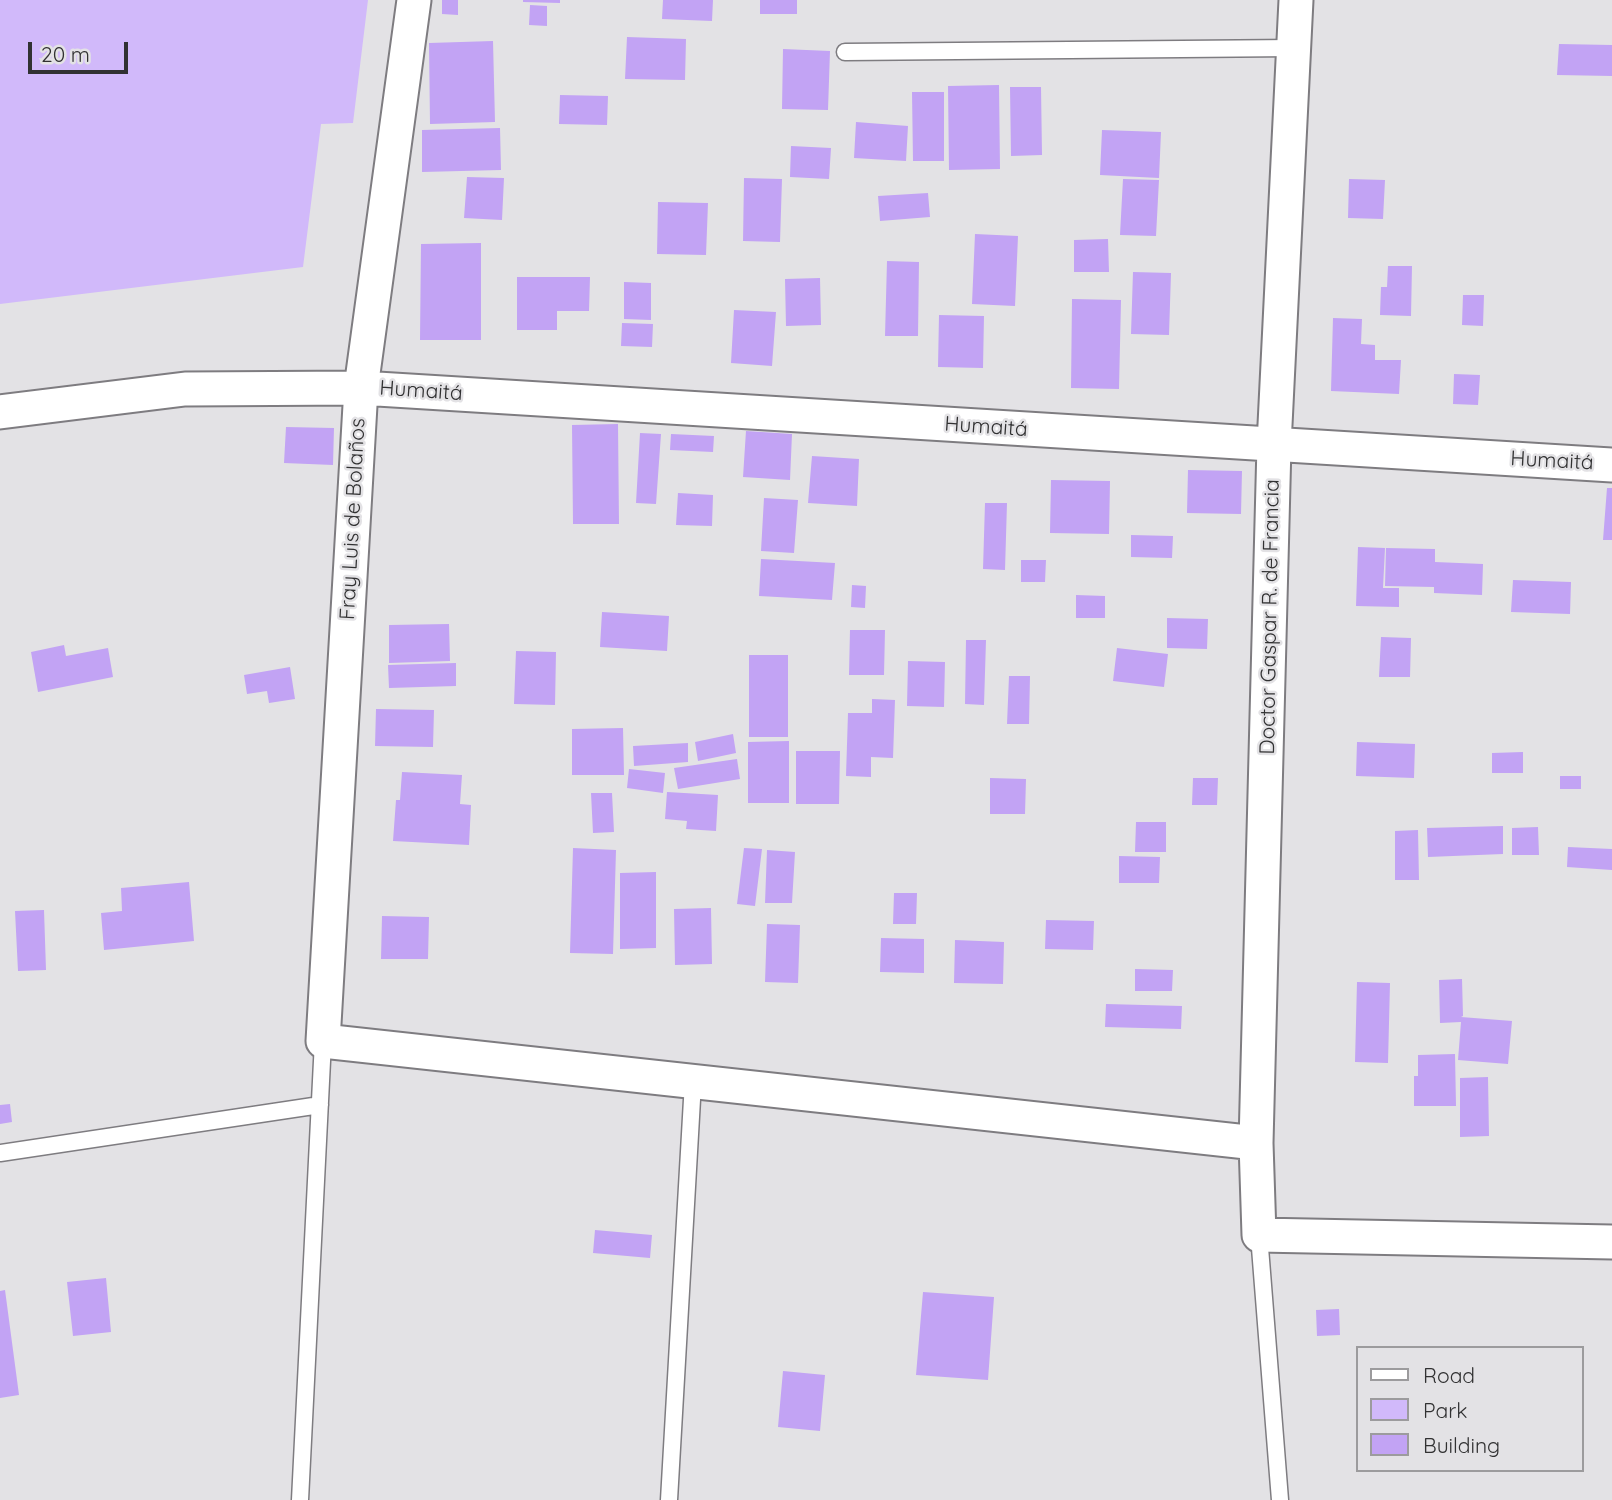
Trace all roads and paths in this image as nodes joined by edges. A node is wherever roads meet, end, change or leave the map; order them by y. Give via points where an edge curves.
1 (414, 0) edge
2 (1296, 0) edge
3 (1294, 48) junction
4 (845, 52) dead end
5 (361, 388) junction
6 (0, 412) edge
7 (1274, 445) junction
8 (1612, 465) edge
9 (323, 1041) junction
10 (693, 1082) junction
11 (320, 1105) junction
12 (1256, 1143) junction
13 (0, 1153) edge
14 (1259, 1235) junction
15 (1612, 1242) edge
16 (300, 1500) edge
17 (668, 1500) edge
18 (1280, 1500) edge

1 - 5 street, Fray Luis de Bolaños
2 - 3 street, Doctor Gaspar R. de Francia
3 - 4 lane
3 - 7 street, Doctor Gaspar R. de Francia
5 - 6 street, Humaitá via 185,388
5 - 7 street, Humaitá
5 - 9 street, Fray Luis de Bolaños
7 - 8 street, Humaitá
7 - 12 street, Doctor Gaspar R. de Francia
9 - 10 street
9 - 11 lane
10 - 12 street
10 - 17 lane
11 - 13 lane
11 - 16 lane
12 - 14 street, Doctor Gaspar R. de Francia
14 - 15 street
14 - 18 lane

